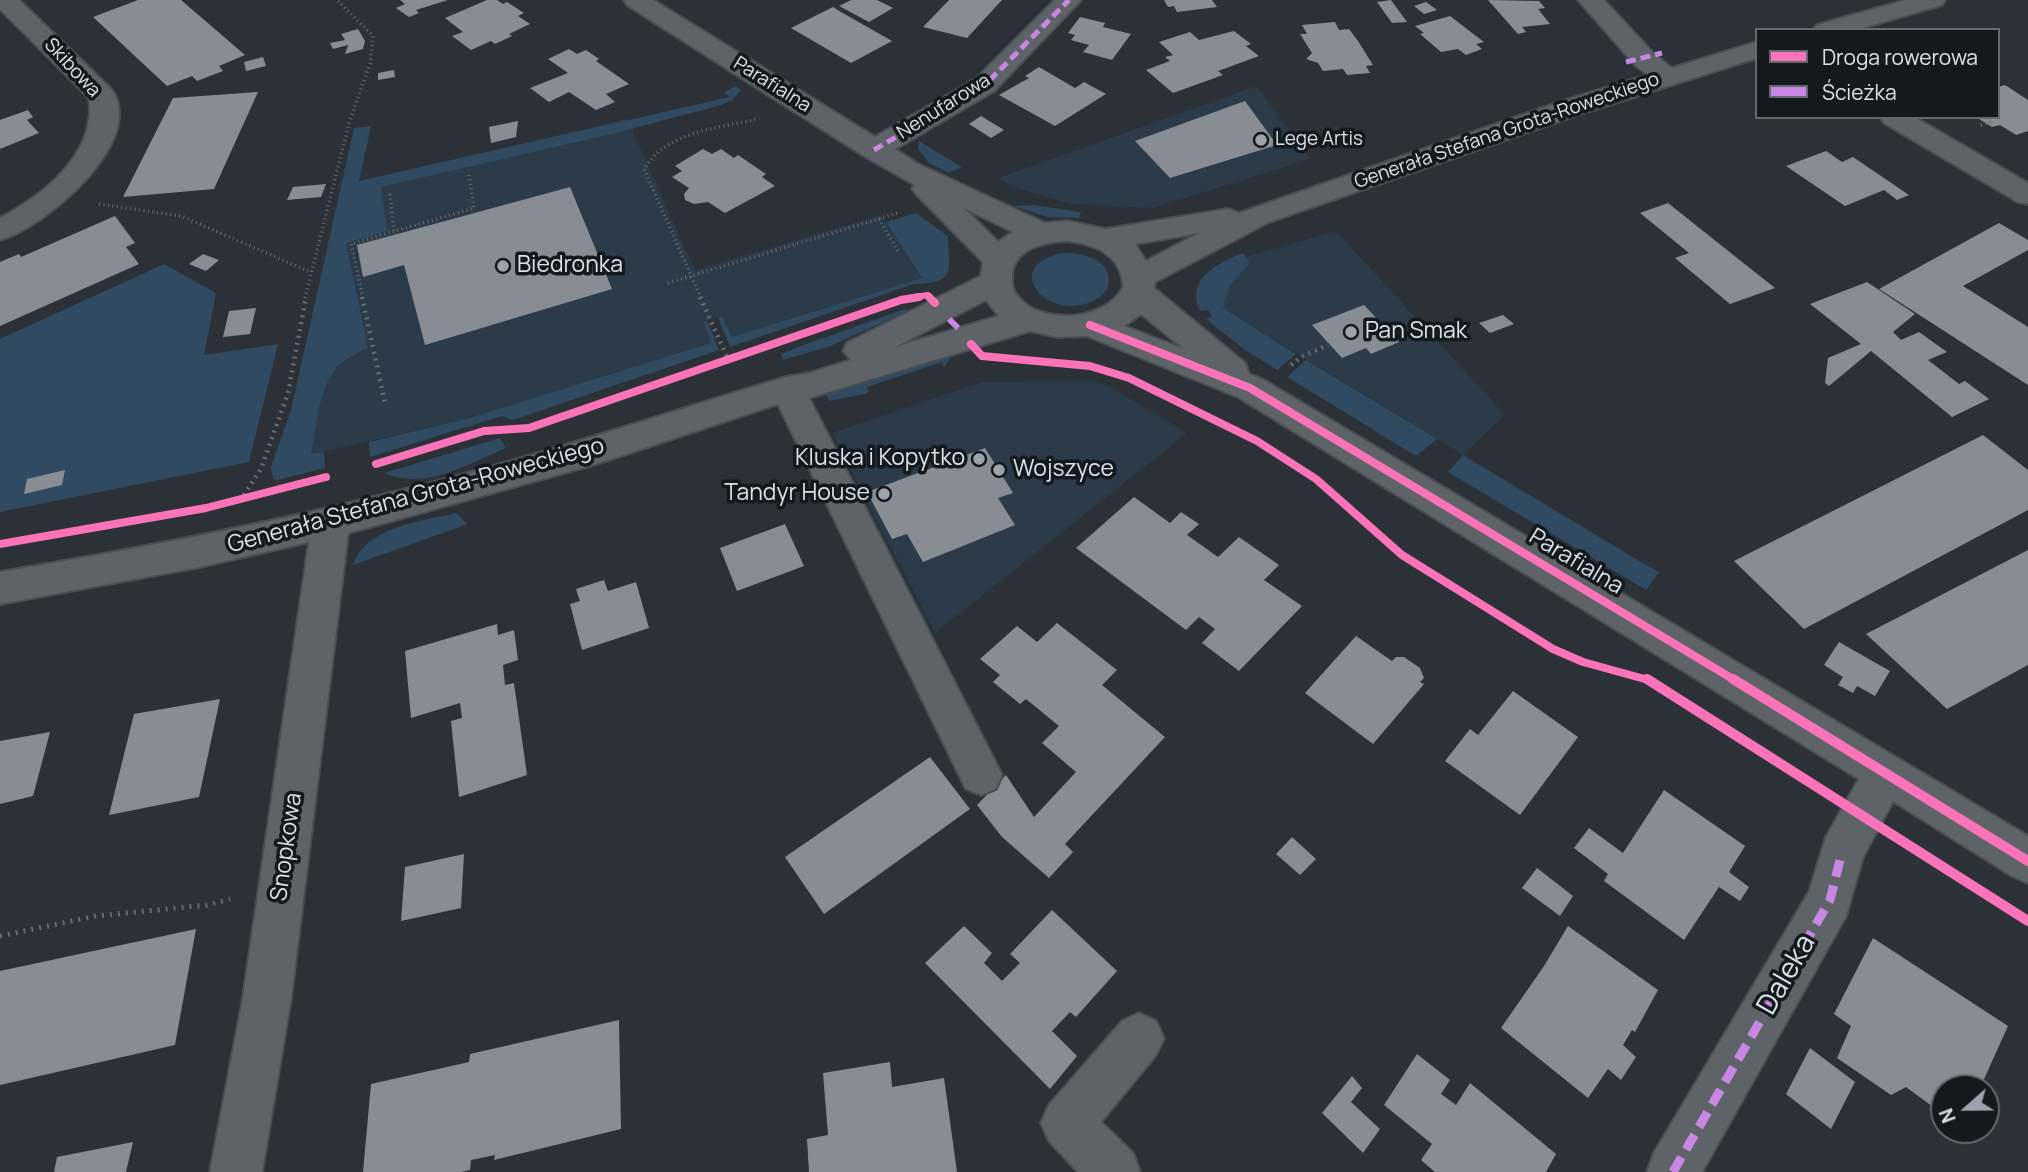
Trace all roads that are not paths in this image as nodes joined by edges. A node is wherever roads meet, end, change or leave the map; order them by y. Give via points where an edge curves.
1 (5, 0) edge
2 (636, 0) edge
3 (1069, 0) edge
4 (1590, 0) edge
5 (1933, 0) edge
6 (1833, 28) edge
7 (1755, 51) edge
8 (1667, 77) junction
9 (1897, 119) edge
10 (874, 150) junction
11 (908, 170) junction
12 (2028, 195) edge
13 (1258, 215) junction
14 (0, 230) edge
15 (1040, 233) junction
16 (1106, 239) junction
17 (997, 272) junction
18 (1138, 285) junction
19 (1029, 320) junction
20 (1090, 325) junction
21 (1267, 379) junction
22 (786, 389) junction
23 (331, 521) junction
24 (0, 588) edge
25 (1885, 773) junction
26 (981, 775) dead end
27 (2028, 861) edge
28 (1139, 1038) dead end
29 (236, 1172) edge
30 (1114, 1172) edge
31 (1674, 1172) edge

1 - 14 street, Skibowa via 102,96 104,121 79,172 52,197
2 - 10 street, Parafialna
3 - 10 street, Nenufarowa via 985,85
4 - 8 street via 1646,61
5 - 6 street
7 - 8 street, Generała Stefana Grota-Roweckiego
8 - 13 street, Generała Stefana Grota-Roweckiego
9 - 12 street
10 - 11 street, Parafialna
11 - 15 street, Parafialna
11 - 17 street, Parafialna
13 - 16 street, Generała Stefana Grota-Roweckiego
13 - 18 street, Generała Stefana Grota-Roweckiego
15 - 16 street via 1067,231
15 - 17 street via 1012,247
16 - 18 street via 1132,260
17 - 19 street via 1005,303
17 - 22 street, Generała Stefana Grota-Roweckiego via 865,348 807,372
18 - 20 street via 1130,303 1114,317
18 - 21 street, Parafialna via 1153,308 1209,350
19 - 20 street via 1049,326
19 - 22 street, Generała Stefana Grota-Roweckiego
20 - 21 street, Parafialna
21 - 25 street, Parafialna
22 - 23 street, Generała Stefana Grota-Roweckiego via 567,459
22 - 26 street
23 - 24 street, Generała Stefana Grota-Roweckiego
23 - 29 street, Snopkowa via 267,998
25 - 27 street, Parafialna
25 - 31 street, Daleka via 1842,852 1830,900
28 - 30 street via 1067,1123

